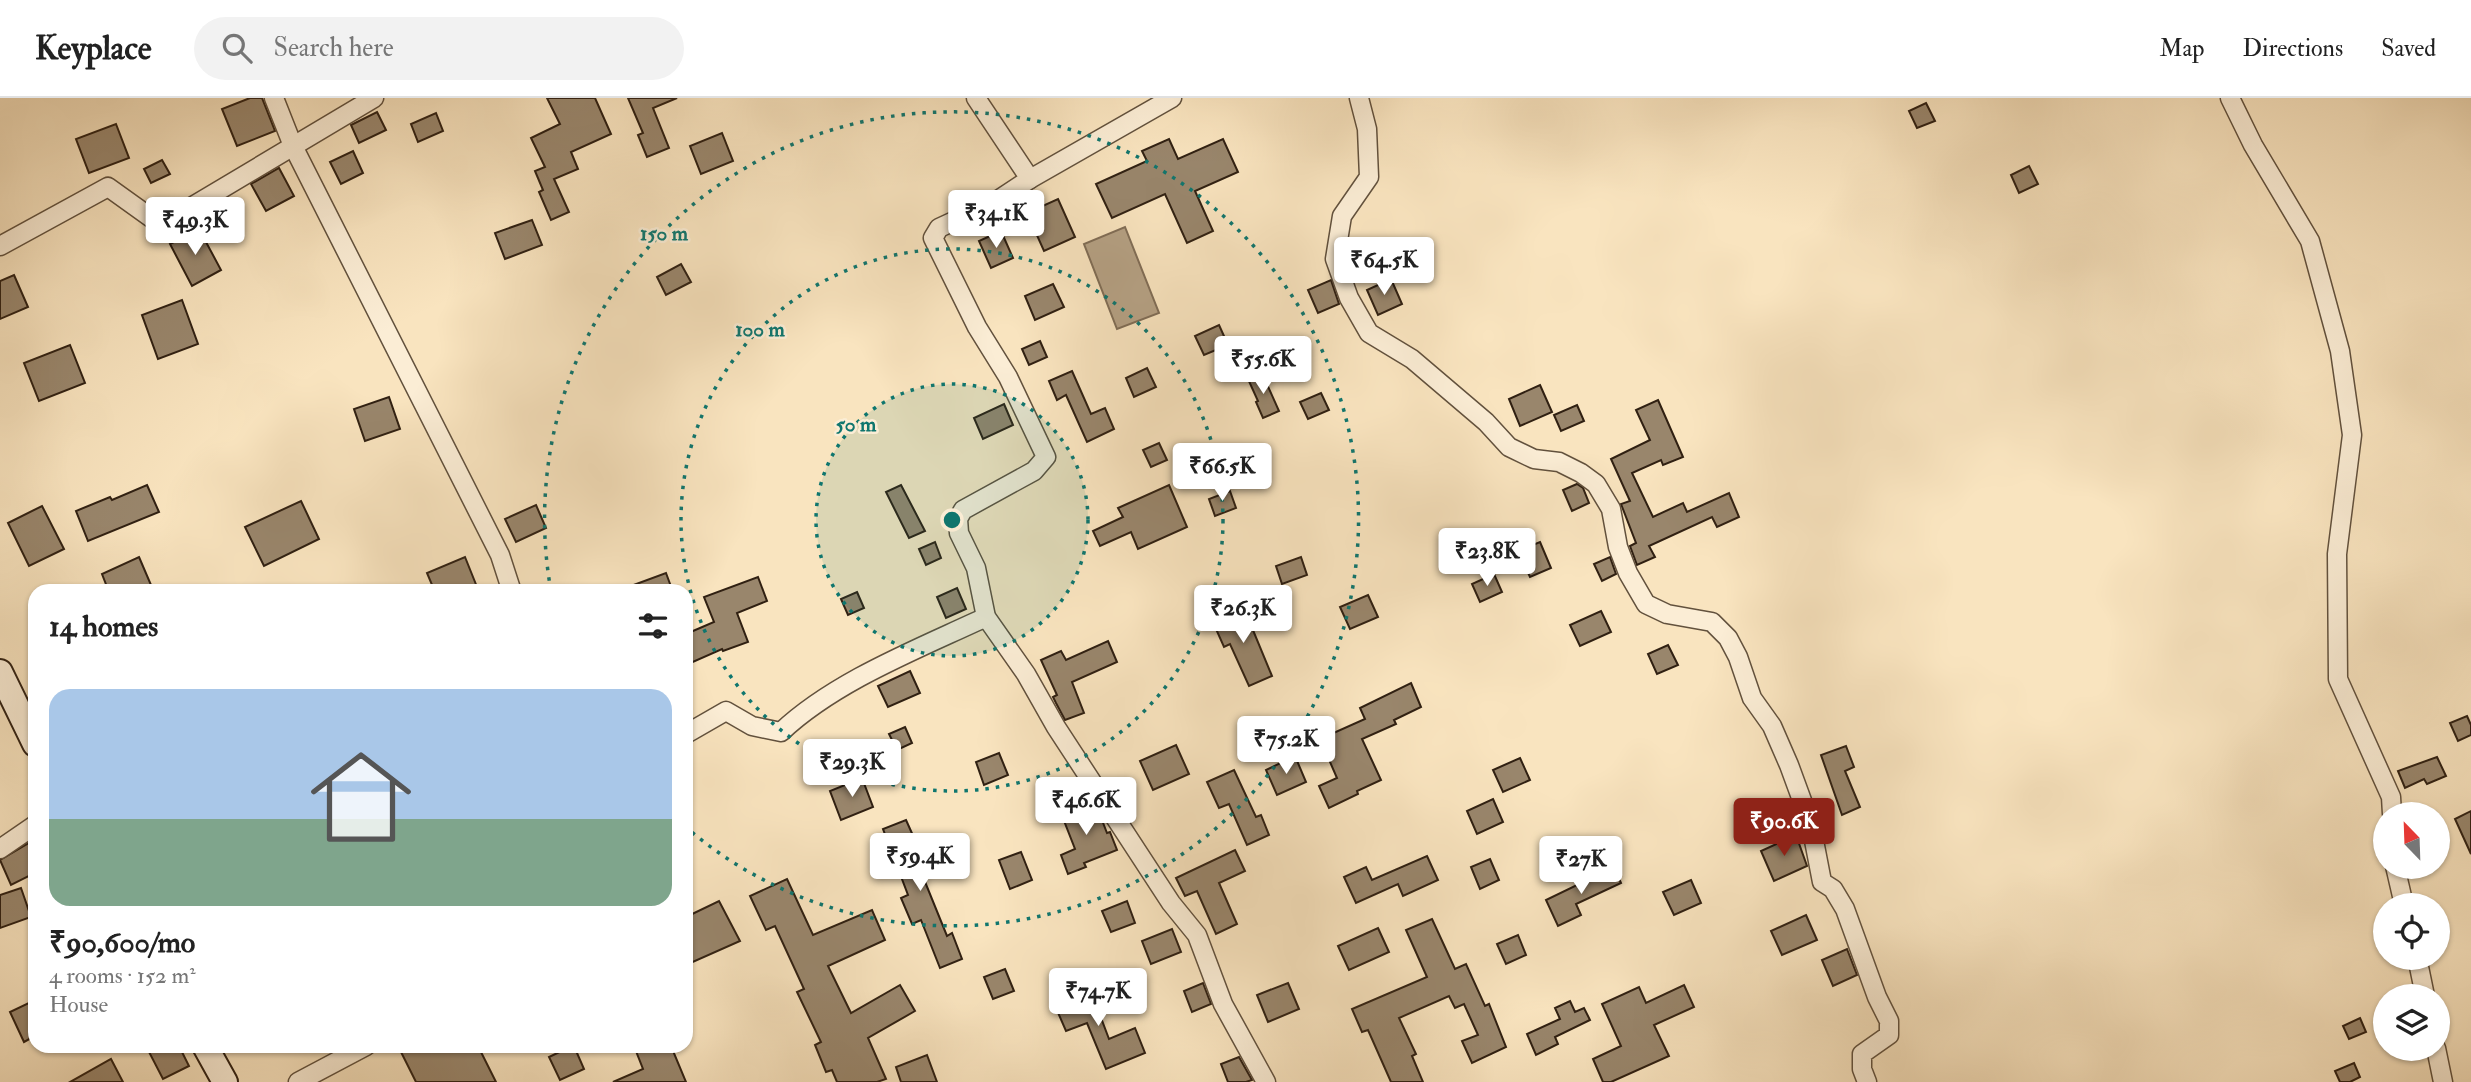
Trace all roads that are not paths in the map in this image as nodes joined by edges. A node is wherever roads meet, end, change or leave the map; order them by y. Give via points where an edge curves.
1 (274, 98) edge
2 (374, 98) edge
3 (976, 98) edge
4 (1172, 98) edge
5 (1359, 98) edge
6 (2230, 98) edge
7 (293, 146) junction
8 (1030, 179) junction
9 (0, 246) edge
10 (509, 584) edge
11 (986, 617) junction
12 (0, 672) edge
13 (8, 706) edge
14 (693, 730) edge
15 (28, 734) edge
16 (2392, 802) edge
17 (28, 830) edge
18 (0, 849) edge
19 (209, 1053) edge
20 (353, 1053) edge
21 (2438, 1061) edge
22 (225, 1082) edge
23 (298, 1082) edge
24 (1266, 1082) edge
25 (1867, 1082) edge
26 (2442, 1082) edge

1 - 7 street
2 - 7 street
3 - 8 street
4 - 8 street
5 - 25 street via 1367,130 1369,177 1342,216 1335,258 1349,298 1369,333 1412,359 1509,447 1534,459 1559,462 1596,484 1611,509 1628,573 1646,604 1667,614 1712,622 1728,638 1752,698 1772,726 1789,765 1811,825 1822,882 1833,889 1845,909 1888,1021 1889,1035 1862,1054
6 - 16 street via 2310,241 2340,351 2352,435 2337,554 2338,680
7 - 9 street via 161,225 108,187
7 - 10 street via 500,555
8 - 11 street via 995,202 939,228 933,238 1046,457 1034,471 963,510 958,519 959,533 976,568
11 - 14 street via 850,683 817,702 781,732 752,726 726,711
11 - 24 street via 1171,903 1197,935 1223,1004
12 - 13 main road
13 - 15 main road
17 - 18 street
19 - 22 main road
20 - 23 street
21 - 26 street

